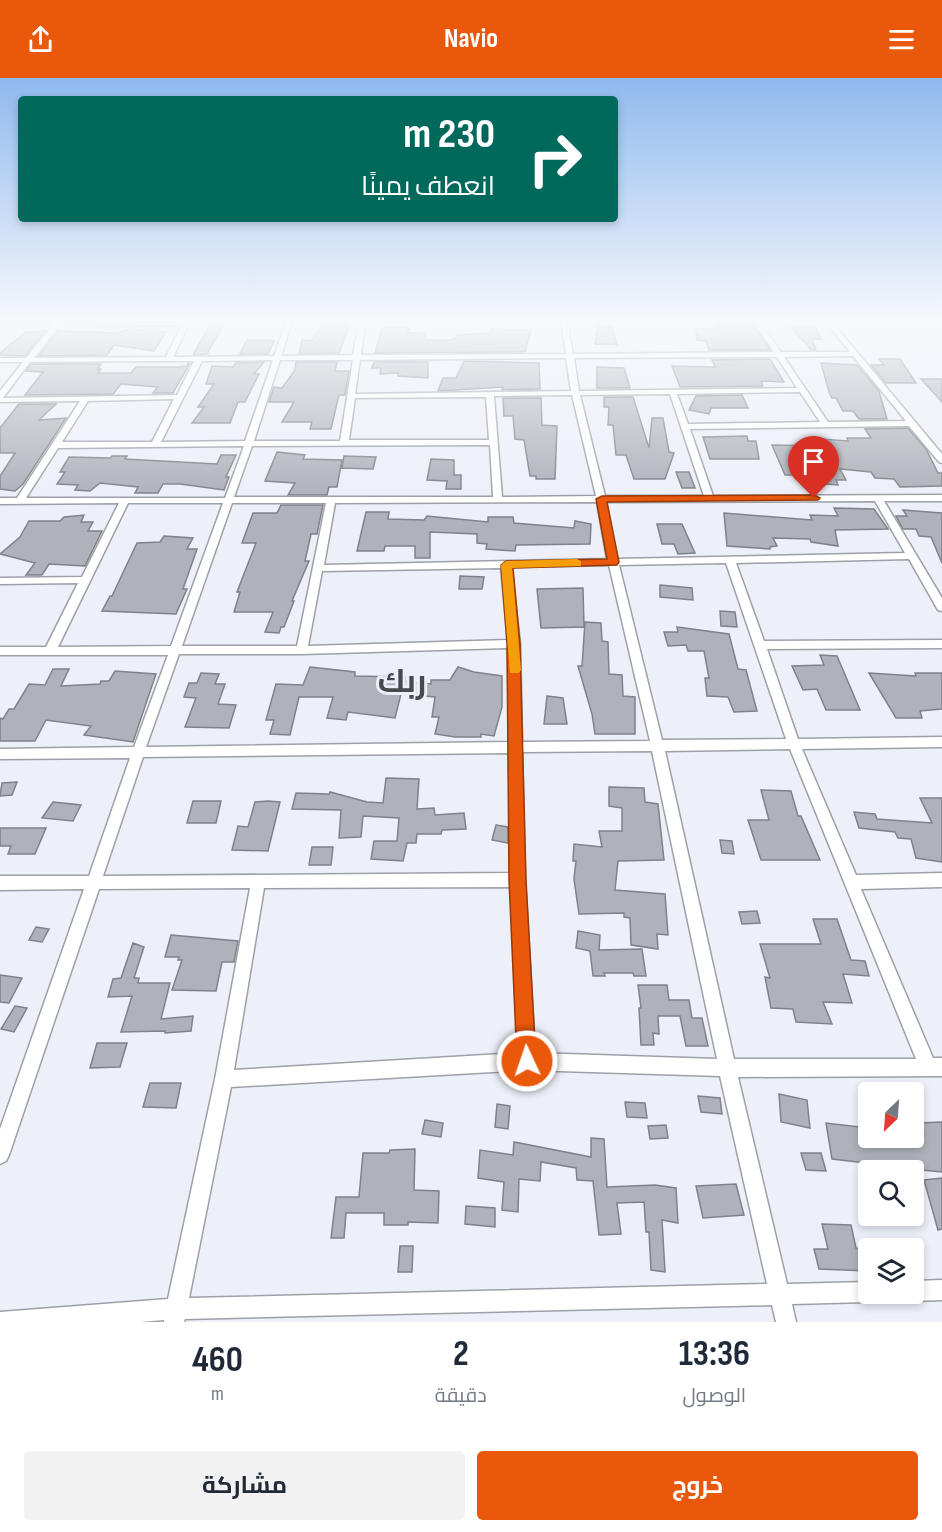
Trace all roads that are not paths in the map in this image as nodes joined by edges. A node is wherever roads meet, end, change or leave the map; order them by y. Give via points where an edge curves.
1 (13, 380) edge
2 (188, 380) edge
3 (269, 380) edge
4 (353, 380) edge
5 (573, 380) edge
6 (794, 380) edge
7 (877, 380) edge
8 (801, 390) junction
9 (674, 393) junction
10 (576, 395) junction
11 (350, 396) junction
12 (490, 396) junction
13 (179, 397) junction
14 (0, 398) edge
15 (85, 399) junction
16 (825, 423) junction
17 (914, 423) junction
18 (685, 427) junction
19 (494, 442) junction
20 (156, 443) junction
21 (249, 443) junction
22 (344, 443) junction
23 (57, 445) junction
24 (942, 460) edge
25 (709, 498) junction
26 (878, 498) junction
27 (942, 498) edge
28 (498, 499) junction
29 (602, 499) junction
30 (125, 500) junction
31 (227, 500) junction
32 (331, 500) junction
33 (0, 501) edge
34 (20, 501) junction
35 (911, 556) junction
36 (730, 560) junction
37 (613, 562) junction
38 (506, 565) junction
39 (319, 568) junction
40 (84, 580) junction
41 (0, 581) edge
42 (942, 607) edge
43 (514, 644) junction
44 (942, 644) edge
45 (761, 645) junction
46 (174, 650) junction
47 (302, 650) junction
48 (0, 651) edge
49 (50, 651) junction
50 (942, 742) edge
51 (794, 744) junction
52 (657, 745) junction
53 (517, 747) junction
54 (138, 753) junction
55 (0, 754) edge
56 (518, 880) junction
57 (942, 880) edge
58 (258, 882) junction
59 (851, 882) junction
60 (0, 883) edge
61 (93, 883) junction
62 (527, 1061) junction
63 (935, 1067) edge
64 (727, 1068) junction
65 (224, 1079) junction
66 (0, 1155) edge
67 (942, 1290) edge
68 (924, 1291) edge
69 (858, 1292) edge
70 (780, 1294) junction
71 (176, 1315) edge
72 (0, 1322) edge
73 (786, 1322) edge

1 - 14 street
2 - 13 street
3 - 21 street
4 - 11 street
5 - 10 street
6 - 8 street
7 - 17 street
8 - 9 street
8 - 16 street
9 - 10 street
9 - 18 street
10 - 12 street
10 - 29 street
11 - 12 street
11 - 22 street
12 - 19 street
13 - 15 street
13 - 20 street
14 - 15 street
15 - 23 street
16 - 17 street
16 - 18 street
17 - 24 street
18 - 25 street
19 - 22 street
19 - 28 street
20 - 21 street
20 - 23 street
21 - 22 street
21 - 31 street
23 - 34 street
25 - 26 street
25 - 29 street
26 - 27 street
26 - 35 street
28 - 29 street
28 - 32 street
29 - 37 street
30 - 31 street
30 - 34 street
30 - 40 street
31 - 32 street
31 - 46 street
32 - 39 street
33 - 34 street
35 - 36 street
35 - 42 street
36 - 37 street
36 - 45 street
37 - 38 street
37 - 52 street
38 - 39 street
38 - 43 street
39 - 47 street
40 - 41 street
40 - 49 street
43 - 47 street
43 - 53 street
44 - 45 street
45 - 51 street
46 - 47 street
46 - 49 street
46 - 54 street
48 - 49 street
50 - 51 street
51 - 52 street
51 - 59 street
52 - 53 street
52 - 64 street
53 - 54 street
53 - 56 street
54 - 55 street
54 - 61 street
56 - 58 street
56 - 62 street
57 - 59 street
58 - 61 street
58 - 65 street
59 - 63 street
60 - 61 street
61 - 66 street
62 - 64 street
62 - 65 street
63 - 64 street
64 - 70 street
65 - 71 street
67 - 68 street
69 - 70 street
70 - 71 street
70 - 73 street
71 - 72 street

